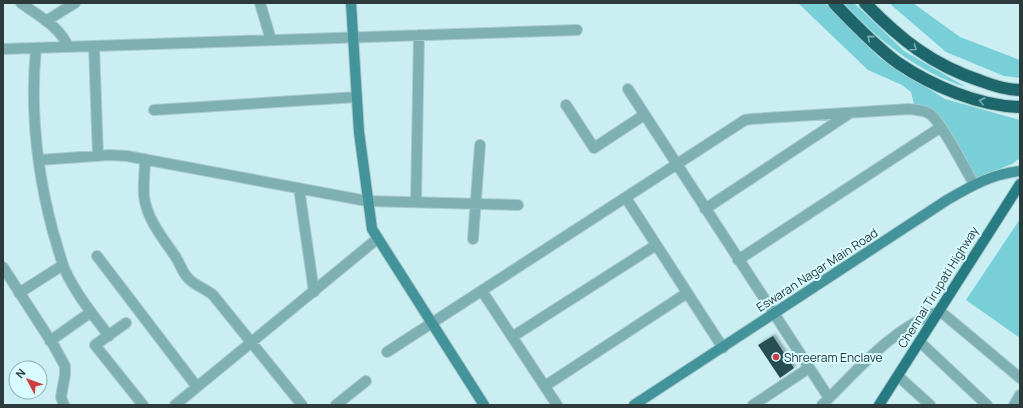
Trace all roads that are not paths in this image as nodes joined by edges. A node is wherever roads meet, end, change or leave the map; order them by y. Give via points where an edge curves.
1 (21, 3) edge
2 (75, 3) edge
3 (260, 3) edge
4 (351, 3) edge
5 (834, 3) edge
6 (865, 3) edge
7 (46, 22) junction
8 (577, 30) dead end
9 (419, 35) junction
10 (354, 37) junction
11 (271, 40) junction
12 (94, 46) junction
13 (68, 47) junction
14 (36, 48) junction
15 (3, 49) edge
16 (628, 90) dead end
17 (1020, 90) edge
18 (357, 97) junction
19 (566, 105) dead end
20 (1020, 107) edge
21 (154, 110) dead end
22 (850, 113) junction
23 (644, 115) junction
24 (941, 127) junction
25 (480, 145) dead end
26 (98, 156) junction
27 (145, 159) junction
28 (39, 160) junction
29 (677, 165) junction
30 (1020, 171) edge
31 (974, 184) junction
32 (1020, 184) edge
33 (299, 188) junction
34 (626, 198) junction
35 (367, 201) junction
36 (416, 202) junction
37 (476, 204) junction
38 (518, 205) dead end
39 (705, 209) junction
40 (377, 239) junction
41 (473, 239) dead end
42 (656, 245) junction
43 (97, 256) dead end
44 (738, 260) junction
45 (63, 265) junction
46 (3, 268) edge
47 (482, 291) junction
48 (19, 292) junction
49 (314, 292) junction
50 (687, 293) junction
51 (940, 311) junction
52 (91, 312) junction
53 (774, 315) junction
54 (126, 323) dead end
55 (431, 324) junction
56 (108, 336) junction
57 (512, 337) junction
58 (50, 341) junction
59 (253, 342) junction
60 (920, 342) junction
61 (723, 348) junction
62 (387, 352) dead end
63 (809, 368) junction
64 (898, 376) junction
65 (1020, 378) edge
66 (366, 381) dead end
67 (545, 386) junction
68 (197, 387) junction
69 (826, 401) edge
70 (64, 405) edge
71 (143, 405) edge
72 (175, 405) edge
73 (302, 405) edge
74 (336, 405) edge
75 (484, 405) edge
76 (557, 405) edge
77 (634, 405) edge
78 (753, 405) edge
79 (879, 405) edge
80 (930, 405) edge
81 (987, 405) edge

1 - 7 street
2 - 7 street
3 - 11 street
4 - 10 street
20 -> 5 highway via 1006,107 955,94 898,63
6 -> 17 highway via 911,46 932,60 960,74 1008,90
7 - 13 street via 61,35
8 - 9 street
9 - 10 street
9 - 36 street
10 - 11 street
10 - 18 street
11 - 12 street
12 - 13 street
12 - 26 street
13 - 14 street
14 - 15 street
14 - 28 street via 34,106
16 - 23 street
18 - 21 street
18 - 35 street
19 - 23 street via 594,148
22 - 24 street via 922,110 930,114
22 - 29 street via 745,120
22 - 39 street
23 - 29 street
24 - 31 street
24 - 44 street
25 - 37 street
26 - 27 street
26 - 28 street
27 - 33 street
27 - 59 street via 144,196 153,224 188,278 210,292
28 - 45 street via 47,210
29 - 34 street
29 - 39 street
30 - 31 street, Eswaran Nagar Main Road via 1002,173
31 - 53 street, Eswaran Nagar Main Road
32 - 51 main road, Chennai Tirupati Highway
33 - 35 street
33 - 49 street
34 - 42 street
34 - 47 street
35 - 36 street
35 - 40 street via 372,229
36 - 37 street
37 - 38 street
37 - 41 street
39 - 44 street
40 - 49 street
40 - 55 street
42 - 50 street
42 - 57 street
43 - 68 street
44 - 53 street
45 - 48 street
45 - 52 street
46 - 48 street
47 - 55 street
47 - 57 street
48 - 58 street
49 - 59 street
50 - 61 street
50 - 67 street
51 - 60 main road, Chennai Tirupati Highway
51 - 65 street
51 - 69 street via 924,317 891,339
52 - 56 street
52 - 58 street
53 - 61 street, Eswaran Nagar Main Road
53 - 63 street
54 - 56 street
55 - 62 street
55 - 75 street
56 - 71 street via 95,345
57 - 67 street
58 - 70 street via 65,366 60,397
59 - 68 street
59 - 73 street
60 - 64 main road, Chennai Tirupati Highway
60 - 81 street
61 - 77 street, Eswaran Nagar Main Road
63 - 69 street
63 - 78 street
64 - 79 main road, Chennai Tirupati Highway
64 - 80 street
66 - 74 street
67 - 76 street
68 - 72 street

